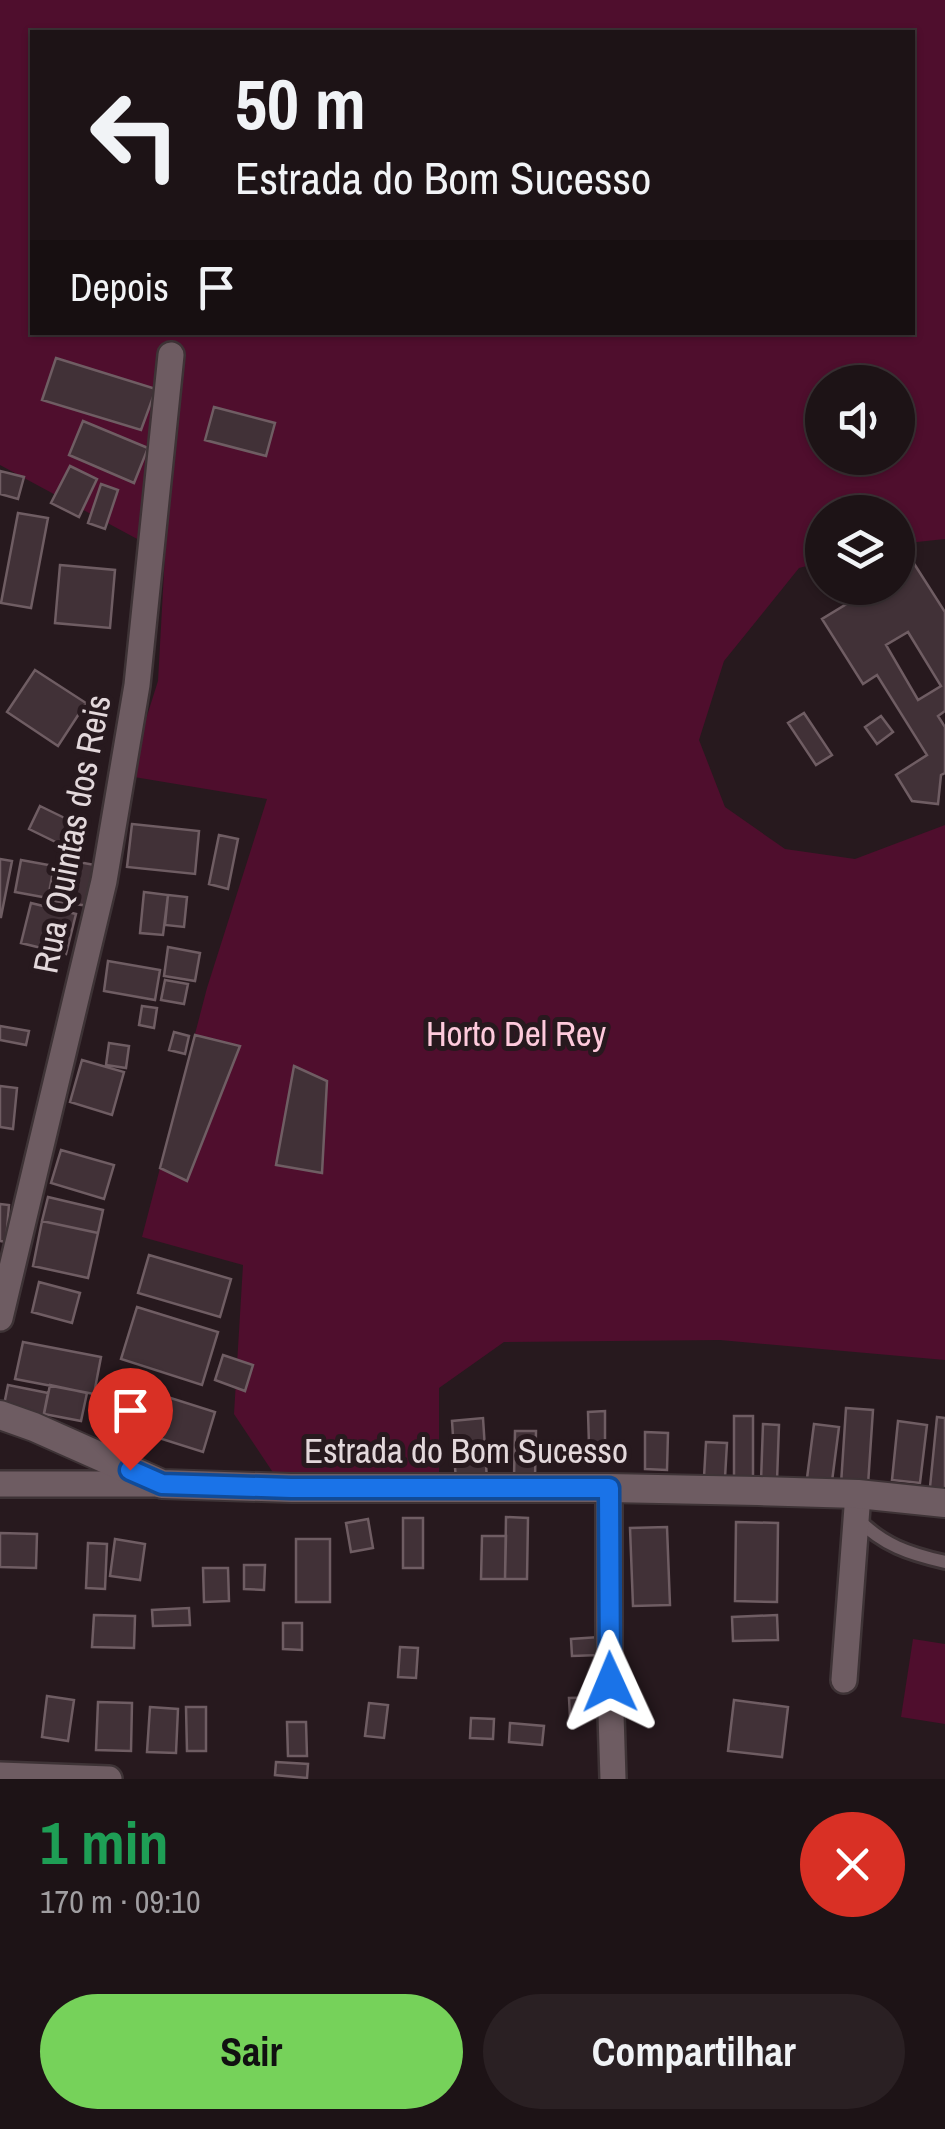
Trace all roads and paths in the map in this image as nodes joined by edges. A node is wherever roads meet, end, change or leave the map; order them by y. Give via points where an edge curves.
1 (172, 355) dead end
2 (0, 1318) edge
3 (0, 1415) edge
4 (0, 1484) edge
5 (162, 1484) junction
6 (609, 1488) junction
7 (945, 1503) edge
8 (856, 1505) junction
9 (945, 1562) edge
10 (844, 1680) dead end
11 (0, 1775) edge
12 (109, 1779) edge
13 (613, 1779) edge

1 - 2 street, Rua Quintas dos Reis via 136,684 104,880
3 - 5 street, Estrada do Bom Sucesso
4 - 5 street
5 - 6 street, Estrada do Bom Sucesso
6 - 8 street, Estrada do Bom Sucesso
6 - 13 street
7 - 8 street, Estrada do Bom Sucesso
8 - 9 lane via 869,1530 887,1544
8 - 10 street
11 - 12 street

